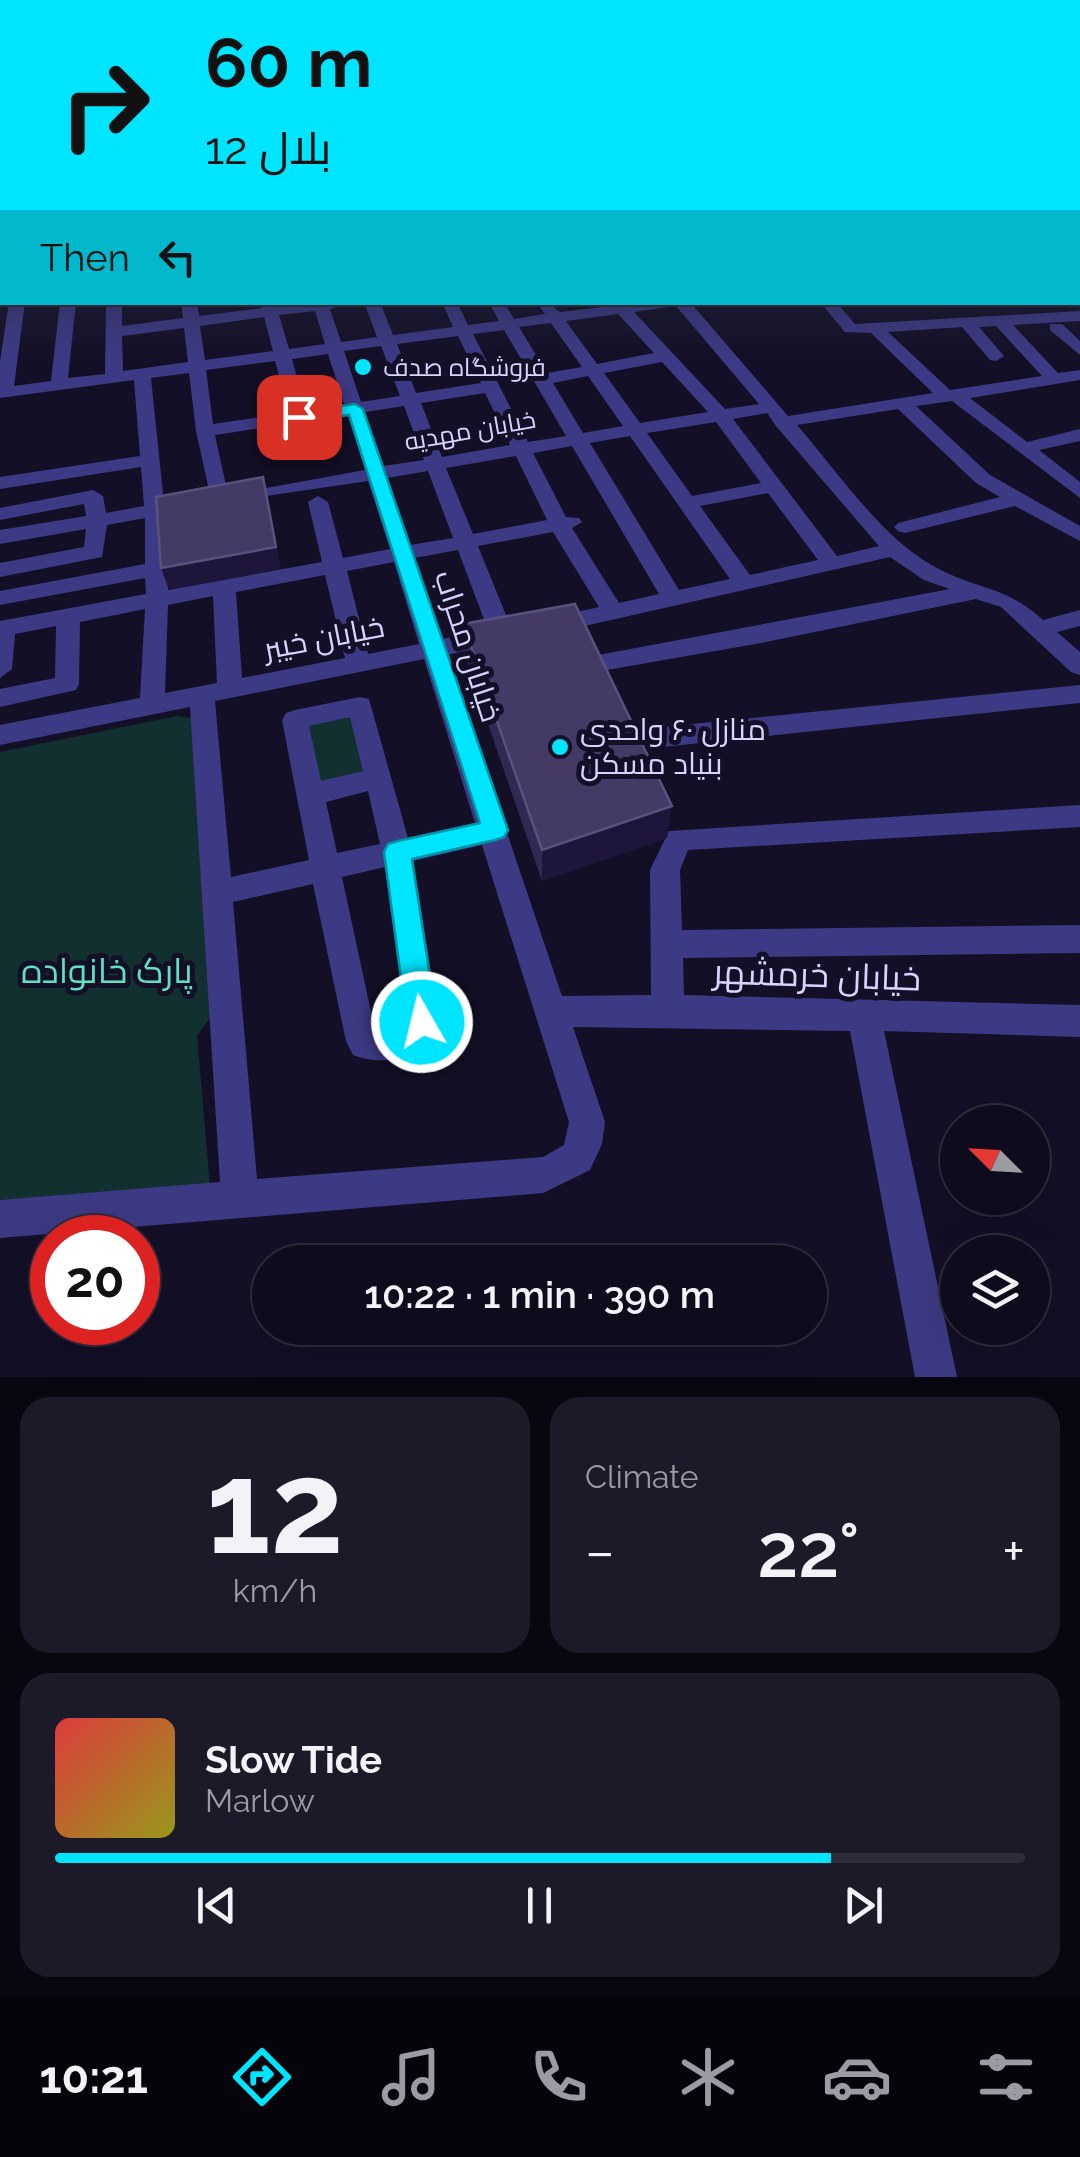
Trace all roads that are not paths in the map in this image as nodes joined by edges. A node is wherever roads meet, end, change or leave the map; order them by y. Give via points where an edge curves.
1 (16, 305) edge
2 (68, 305) edge
3 (114, 305) edge
4 (189, 305) edge
5 (308, 305) edge
6 (328, 305) edge
7 (373, 305) edge
8 (450, 305) edge
9 (498, 305) edge
10 (684, 305) edge
11 (830, 305) edge
12 (895, 305) edge
13 (960, 305) edge
14 (992, 305) edge
15 (619, 306) edge
16 (269, 307) edge
17 (551, 310) edge
18 (1004, 320) junction
19 (191, 322) junction
20 (971, 322) junction
21 (1071, 322) edge
22 (510, 324) junction
23 (911, 326) junction
24 (875, 328) junction
25 (466, 330) junction
26 (114, 332) junction
27 (385, 341) junction
28 (5, 348) edge
29 (335, 348) junction
30 (1080, 350) edge
31 (282, 355) junction
32 (665, 356) junction
33 (996, 356) dead end
34 (197, 366) junction
35 (592, 370) junction
36 (142, 374) junction
37 (1080, 376) edge
38 (114, 378) junction
39 (544, 379) junction
40 (1054, 379) junction
41 (59, 385) junction
42 (492, 387) junction
43 (2, 392) edge
44 (952, 397) junction
45 (408, 400) junction
46 (903, 404) junction
47 (355, 409) junction
48 (777, 415) junction
49 (721, 416) junction
50 (299, 417) junction
51 (633, 430) junction
52 (206, 431) junction
53 (1080, 435) edge
54 (580, 439) junction
55 (1024, 448) junction
56 (521, 449) junction
57 (150, 460) junction
58 (433, 464) junction
59 (376, 474) junction
60 (0, 484) edge
61 (774, 486) junction
62 (1080, 492) edge
63 (220, 500) junction
64 (1015, 500) junction
65 (318, 502) dead end
66 (686, 503) junction
67 (155, 511) junction
68 (0, 514) edge
69 (1080, 514) edge
70 (97, 520) junction
71 (1056, 520) junction
72 (566, 523) junction
73 (905, 527) dead end
74 (1080, 535) edge
75 (0, 537) edge
76 (466, 542) junction
77 (894, 550) junction
78 (403, 553) junction
79 (832, 564) junction
80 (332, 566) junction
81 (157, 569) junction
82 (0, 570) edge
83 (744, 583) junction
84 (224, 585) junction
85 (974, 592) junction
86 (0, 598) edge
87 (157, 599) junction
88 (673, 599) junction
89 (613, 612) junction
90 (68, 616) junction
91 (1080, 618) edge
92 (1042, 628) junction
93 (502, 635) junction
94 (435, 649) junction
95 (607, 661) edge
96 (359, 664) junction
97 (1080, 666) edge
98 (0, 668) edge
99 (216, 692) junction
100 (1080, 694) edge
101 (0, 698) edge
102 (152, 705) junction
103 (0, 736) edge
104 (653, 738) dead end
105 (379, 778) junction
106 (310, 795) junction
107 (1080, 816) edge
108 (495, 830) junction
109 (398, 852) junction
110 (325, 868) junction
111 (217, 894) junction
112 (1080, 938) edge
113 (666, 944) junction
114 (668, 1010) junction
115 (551, 1012) junction
116 (864, 1016) junction
117 (1080, 1022) edge
118 (240, 1200) junction
119 (0, 1219) edge
120 (936, 1377) edge

1 - 28 street
2 - 41 street
3 - 26 street
4 - 19 street
5 - 16 street
6 - 29 street, خیابان محراب
7 - 27 street
8 - 25 street
9 - 22 street
10 - 48 street
11 - 24 street via 850,330
12 - 23 street
13 - 20 street
14 - 18 street
15 - 17 street
15 - 32 street
16 - 19 street
16 - 31 street
17 - 22 street
17 - 35 street
18 - 20 street
18 - 21 street
18 - 40 street
19 - 26 street
19 - 34 street
20 - 23 street
20 - 33 street
21 - 30 street
22 - 25 street
22 - 39 street
23 - 24 street
24 - 44 street
25 - 27 street
25 - 42 street
26 - 38 street
27 - 29 street
27 - 45 street
28 - 43 street
29 - 31 street
29 - 47 street, خیابان محراب
31 - 34 street
31 - 50 street
32 - 35 street
32 - 49 street
34 - 36 street
34 - 52 street
35 - 39 street
35 - 51 street
36 - 38 street
36 - 57 street
37 - 40 street, خیابان مهدیه
38 - 41 street
39 - 54 street
40 - 44 street, خیابان مهدیه
41 - 43 street
42 - 45 street
42 - 56 street
44 - 46 street, خیابان مهدیه
44 - 55 street
45 - 47 street
45 - 58 street
46 - 48 street, خیابان مهدیه
46 - 64 street
47 - 50 street
47 - 59 street, خیابان محراب
48 - 49 street, خیابان مهدیه
48 - 77 street
49 - 51 street, خیابان مهدیه
49 - 61 street
50 - 52 street
51 - 54 street, خیابان مهدیه
51 - 66 street
52 - 63 street
53 - 55 street
54 - 56 street, خیابان مهدیه
54 - 88 street
55 - 62 street
56 - 58 street, خیابان مهدیه
56 - 72 street
57 - 60 street
57 - 67 street
58 - 59 street, خیابان مهدیه
58 - 76 street
59 - 63 street, خیابان مهدیه
59 - 78 street, خیابان محراب
61 - 66 street
61 - 79 street
63 - 67 street, خیابان مهدیه
64 - 71 street
64 - 73 street
65 - 80 street
66 - 83 street
67 - 70 street, خیابان مهدیه
67 - 81 street
68 - 70 street via 93,496
69 - 71 street
70 - 75 street, خیابان مهدیه
70 - 82 street via 94,552
71 - 74 street
72 - 76 street
72 - 89 street
76 - 78 street
76 - 93 street
77 - 79 street, خیابان خیبر
77 - 85 street via 932,576
78 - 80 street
78 - 94 street, خیابان محراب
79 - 83 street, خیابان خیبر
80 - 84 street
80 - 96 street
81 - 86 street
81 - 87 street
83 - 88 street, خیابان خیبر
84 - 87 street
84 - 99 street
85 - 92 street via 1009,602
85 - 95 street
87 - 90 street
87 - 102 street
88 - 89 street, خیابان خیبر
89 - 93 street, خیابان خیبر
90 - 98 street via 4,628
90 - 101 street via 67,684
91 - 92 street
92 - 97 street
93 - 94 street, خیابان خیبر
94 - 96 street, خیابان خیبر
94 - 108 street, خیابان محراب
96 - 99 street, خیابان خیبر
99 - 102 street, خیابان خیبر
99 - 111 street
100 - 104 street
102 - 103 street, خیابان خیبر
105 - 106 street
105 - 106 street via 360,706 295,720
105 - 109 street
106 - 110 street
107 - 113 street via 678,839 665,870
108 - 109 street
108 - 115 street, خیابان محراب
109 - 110 street
109 - 110 street via 422,1022 396,1044 365,1042 358,1030
110 - 111 street
111 - 118 street
112 - 113 street
113 - 114 street
114 - 115 street, خیابان خرمشهر
114 - 116 street, خیابان خرمشهر
115 - 118 street, خیابان محراب via 588,1122 585,1147 566,1168
116 - 117 street, خیابان خرمشهر
116 - 120 street
118 - 119 street, خیابان محراب

